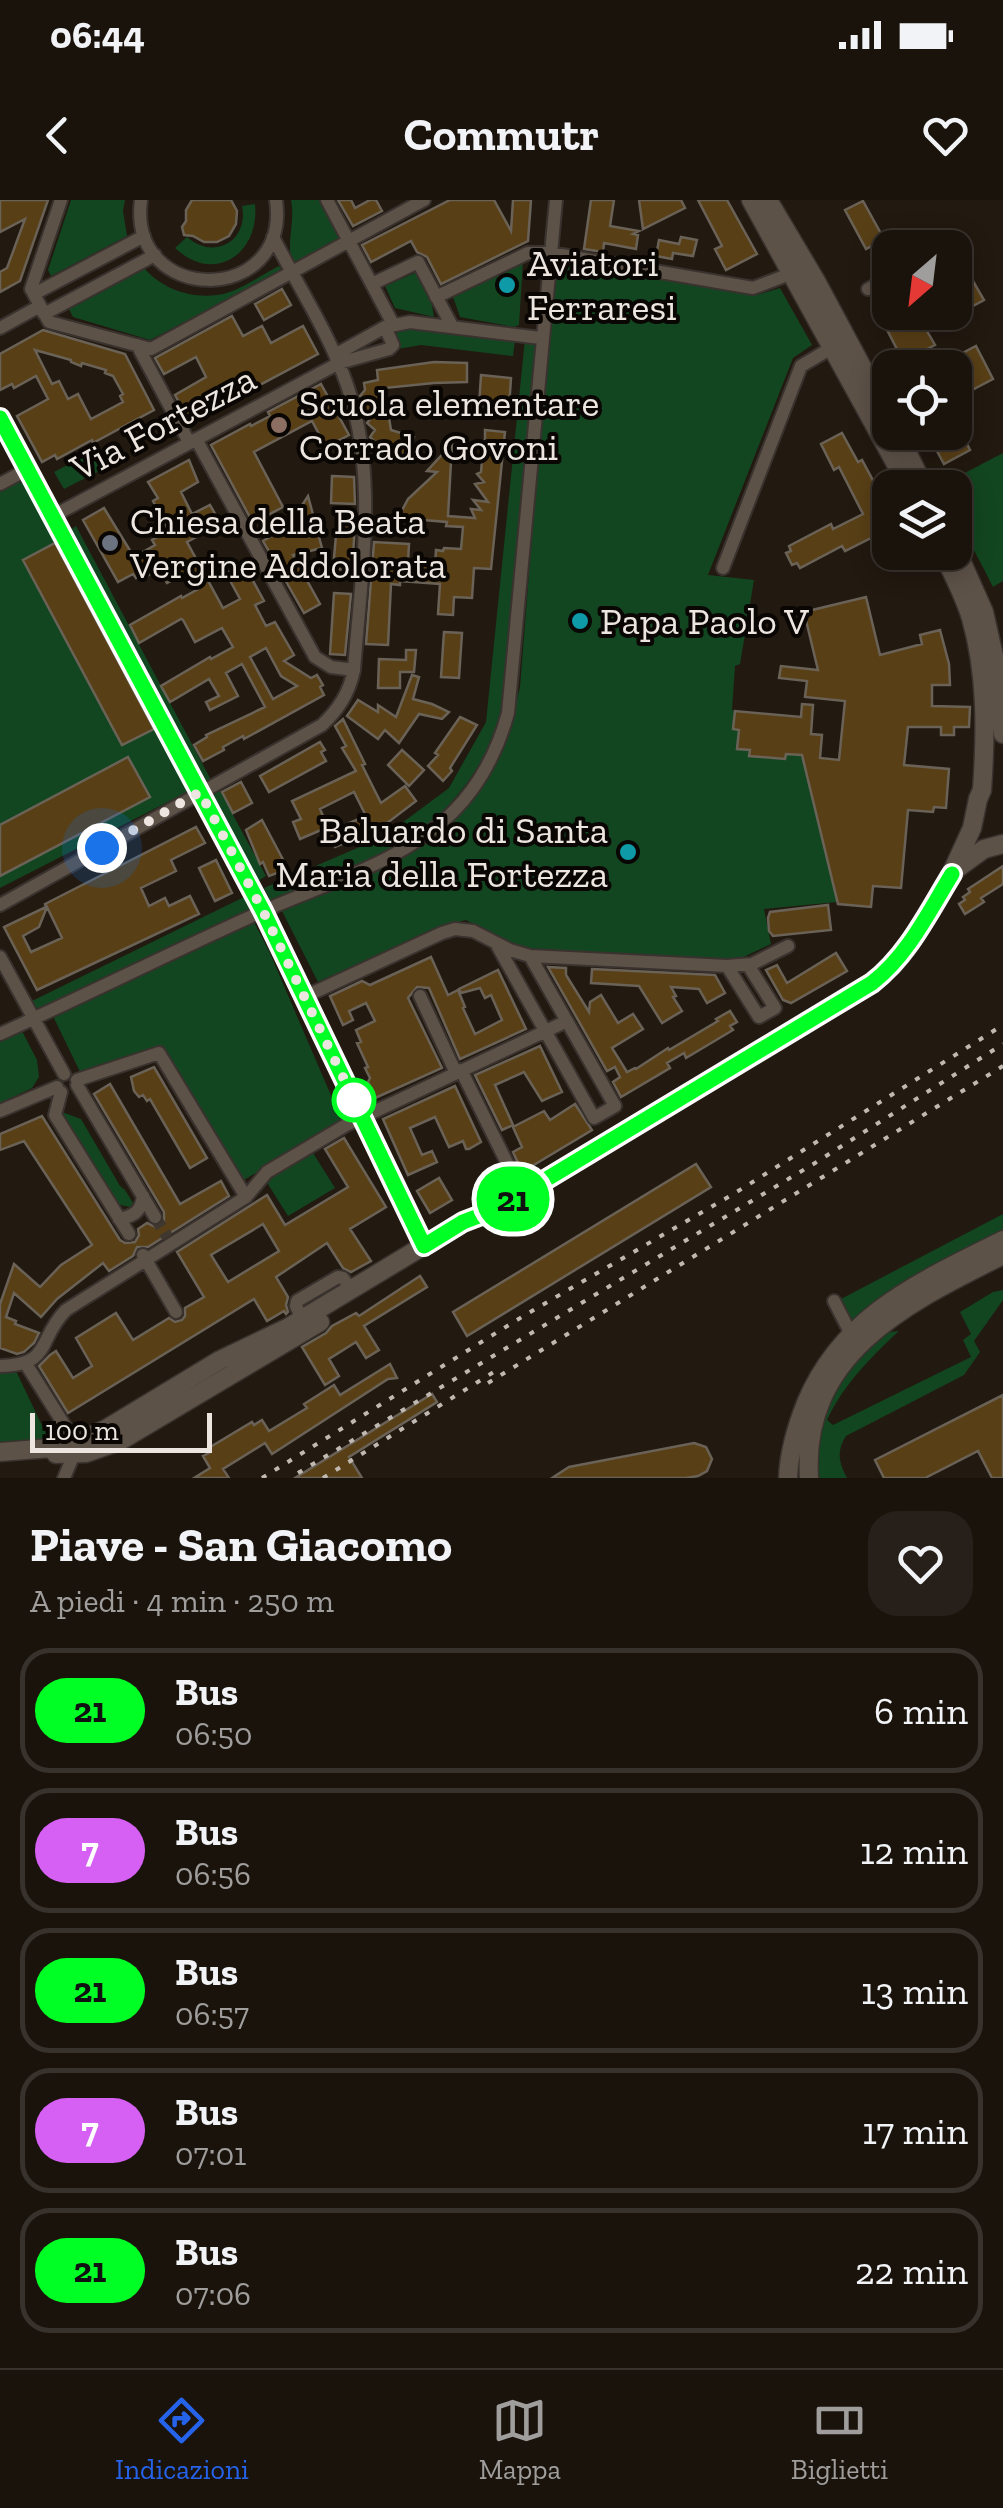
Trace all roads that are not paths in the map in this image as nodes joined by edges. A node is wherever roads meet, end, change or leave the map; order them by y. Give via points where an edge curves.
1 (61, 200) edge
2 (142, 200) edge
3 (276, 200) edge
4 (328, 200) edge
5 (424, 200) edge
6 (556, 200) edge
7 (750, 200) edge
8 (768, 200) edge
9 (144, 236) junction
10 (273, 237) junction
11 (349, 242) junction
12 (550, 253) junction
13 (155, 255) junction
14 (292, 273) junction
15 (802, 282) junction
16 (372, 284) junction
17 (872, 287) edge
18 (868, 289) dead end
19 (436, 297) junction
20 (39, 305) junction
21 (389, 325) junction
22 (452, 326) junction
23 (0, 328) edge
24 (542, 338) junction
25 (137, 345) junction
26 (833, 347) junction
27 (337, 359) junction
28 (872, 391) edge
29 (0, 418) edge
30 (192, 441) junction
31 (28, 469) junction
32 (899, 470) edge
33 (0, 484) edge
34 (53, 516) junction
35 (722, 568) dead end
36 (950, 570) edge
37 (965, 570) edge
38 (354, 670) junction
39 (1003, 734) edge
40 (1002, 777) edge
41 (200, 792) junction
42 (979, 799) junction
43 (1003, 844) edge
44 (952, 874) junction
45 (0, 906) edge
46 (263, 911) junction
47 (496, 943) junction
48 (788, 946) dead end
49 (530, 956) junction
50 (0, 957) edge
51 (748, 965) junction
52 (726, 966) junction
53 (420, 996) dead end
54 (304, 997) junction
55 (34, 1019) junction
56 (567, 1020) junction
57 (545, 1031) junction
58 (0, 1034) edge
59 (458, 1072) junction
60 (67, 1084) junction
61 (0, 1111) edge
62 (362, 1117) junction
63 (514, 1177) dead end
64 (143, 1196) junction
65 (246, 1196) junction
66 (156, 1218) tunnel mouth
67 (120, 1219) junction
68 (129, 1234) dead end
69 (1003, 1240) edge
70 (426, 1251) junction
71 (1003, 1255) edge
72 (144, 1258) junction
73 (354, 1295) junction
74 (834, 1301) dead end
75 (176, 1312) dead end
76 (305, 1324) junction
77 (852, 1343) junction
78 (26, 1364) junction
79 (0, 1366) edge
80 (74, 1448) junction
81 (5, 1452) edge
82 (64, 1478) edge
83 (788, 1478) edge
84 (809, 1478) edge

1 - 20 street via 31,289
2 - 9 street
3 - 10 street
4 - 11 street
5 - 11 street
6 - 12 street
7 - 15 main road
8 - 15 main road
9 - 13 street
9 - 20 street
10 - 13 street via 251,267 218,281 183,276
10 - 14 street
11 - 14 street
11 - 16 street
12 - 15 street via 754,288
12 - 19 street via 528,253
12 - 24 street
13 - 20 street
14 - 25 street via 151,349
14 - 27 street
15 - 26 main road
15 - 28 main road
16 - 19 street via 418,262
16 - 21 street
17 - 18 street
19 - 22 street
20 - 23 street
20 - 25 street via 48,322
21 - 22 street
21 - 27 street, Via Fortezza
21 - 27 street, Via Fortezza via 391,347
22 - 24 street
24 - 46 street via 512,681 496,750 463,801 417,841
25 - 30 street
26 - 32 main road
26 - 35 street via 800,366
27 - 30 street, Via Fortezza
27 - 38 street via 356,414 365,496
29 - 31 street
30 - 34 street, Via Fortezza
30 - 38 street via 315,657 331,668
31 - 33 street
31 - 34 street
34 - 41 street
36 - 42 main road via 971,618 980,662 985,738
37 - 39 main road via 984,612
38 - 41 street via 343,700 322,725
40 - 42 main road
41 - 45 street
41 - 46 street
42 - 43 main road via 980,826
42 - 44 main road
43 - 44 main road via 984,849
44 - 70 main road via 906,948 872,983 497,1209 463,1222
46 - 54 street
46 - 55 street
47 - 49 street
47 - 54 street via 473,931 448,931
47 - 57 street
48 - 51 street
49 - 52 street
49 - 56 street
50 - 55 street
51 - 52 street
51 - 52 street via 775,1008 759,1017
53 - 59 street
54 - 62 street
55 - 58 street
55 - 60 street
56 - 57 street
56 - 57 street via 615,1106 594,1118
57 - 59 street
59 - 62 street
59 - 63 street
60 - 61 street
60 - 64 street
60 - 65 street via 159,1053
60 - 67 street via 55,1115
62 - 65 street via 267,1172
62 - 70 street
64 - 66 street
64 - 67 street via 138,1212
65 - 72 street
67 - 68 street
69 - 77 main road via 904,1291 873,1313
70 - 73 main road
71 - 77 main road via 912,1302
72 - 75 street
72 - 78 street via 66,1310
73 - 76 main road
73 - 76 street via 338,1277 297,1302
74 - 77 street
76 - 80 main road via 132,1435 98,1450
77 - 83 main road via 824,1367 813,1387
77 - 84 main road via 816,1414
78 - 79 street
78 - 80 street
80 - 81 main road via 40,1455
80 - 82 street

